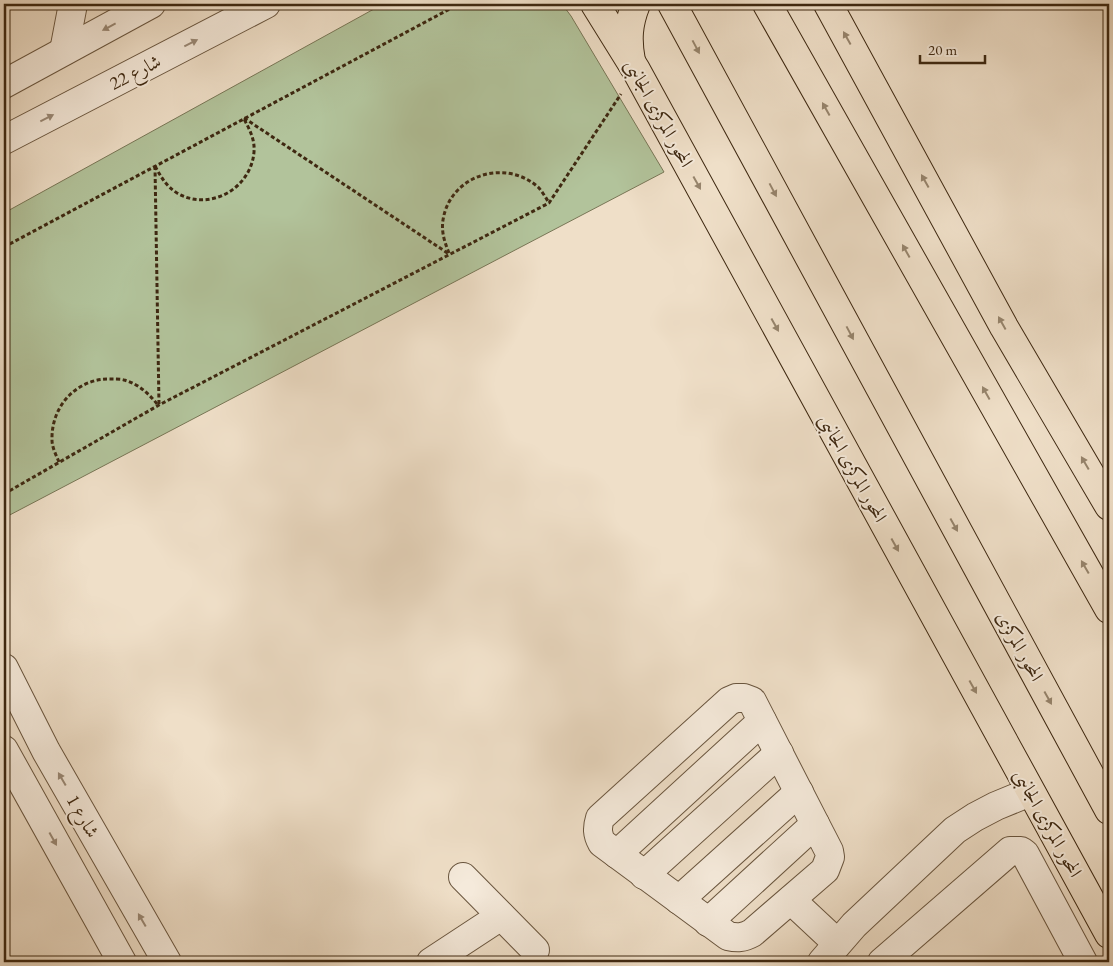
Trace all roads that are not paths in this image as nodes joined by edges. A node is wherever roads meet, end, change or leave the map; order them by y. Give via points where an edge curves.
1 (74, 4) edge
2 (152, 4) edge
3 (266, 4) edge
4 (595, 4) edge
5 (636, 4) edge
6 (672, 4) edge
7 (767, 4) edge
8 (828, 4) edge
9 (64, 51) junction
10 (634, 66) junction
11 (4, 84) edge
12 (4, 140) edge
13 (1109, 506) edge
14 (1109, 609) edge
15 (4, 668) edge
16 (762, 721) junction
17 (4, 750) edge
18 (778, 753) junction
19 (798, 792) junction
20 (1030, 792) junction
21 (1109, 810) edge
22 (815, 824) junction
23 (617, 854) junction
24 (644, 875) junction
25 (463, 877) dead end
26 (679, 900) junction
27 (791, 900) junction
28 (501, 916) junction
29 (708, 922) junction
30 (1109, 934) edge
31 (535, 950) dead end
32 (829, 953) edge
33 (122, 962) edge
34 (167, 962) edge
35 (431, 962) edge
36 (882, 962) edge
37 (1084, 962) edge

1 - 9 street
2 -> 9 street
12 -> 3 street, شارع 22
4 - 10 main road, المحور المركزى الجانبى
5 - 10 main road via 628,32
6 -> 21 main road, المحور المركزى
14 -> 7 main road
13 -> 8 main road via 1004,327
9 - 11 street
10 -> 20 main road, المحور المركزى الجانبى
34 -> 15 street, شارع 1 via 46,751
16 - 18 street
16 - 23 street
16 - 23 street via 752,701 744,698 729,701 600,818 598,835 602,843
17 -> 33 street, شارع 1
18 - 19 street
18 - 24 street
19 - 22 street
19 - 26 street
20 - 30 main road, المحور المركزى الجانبى
20 - 32 street via 955,830 854,925
22 - 27 street via 829,851 829,864
22 - 29 street
23 - 24 street
24 - 26 street
25 - 28 street
26 - 29 street
27 - 29 street via 744,937 728,936
27 - 32 street
28 - 31 street
28 - 35 street
36 - 37 street via 1015,850 1025,854

